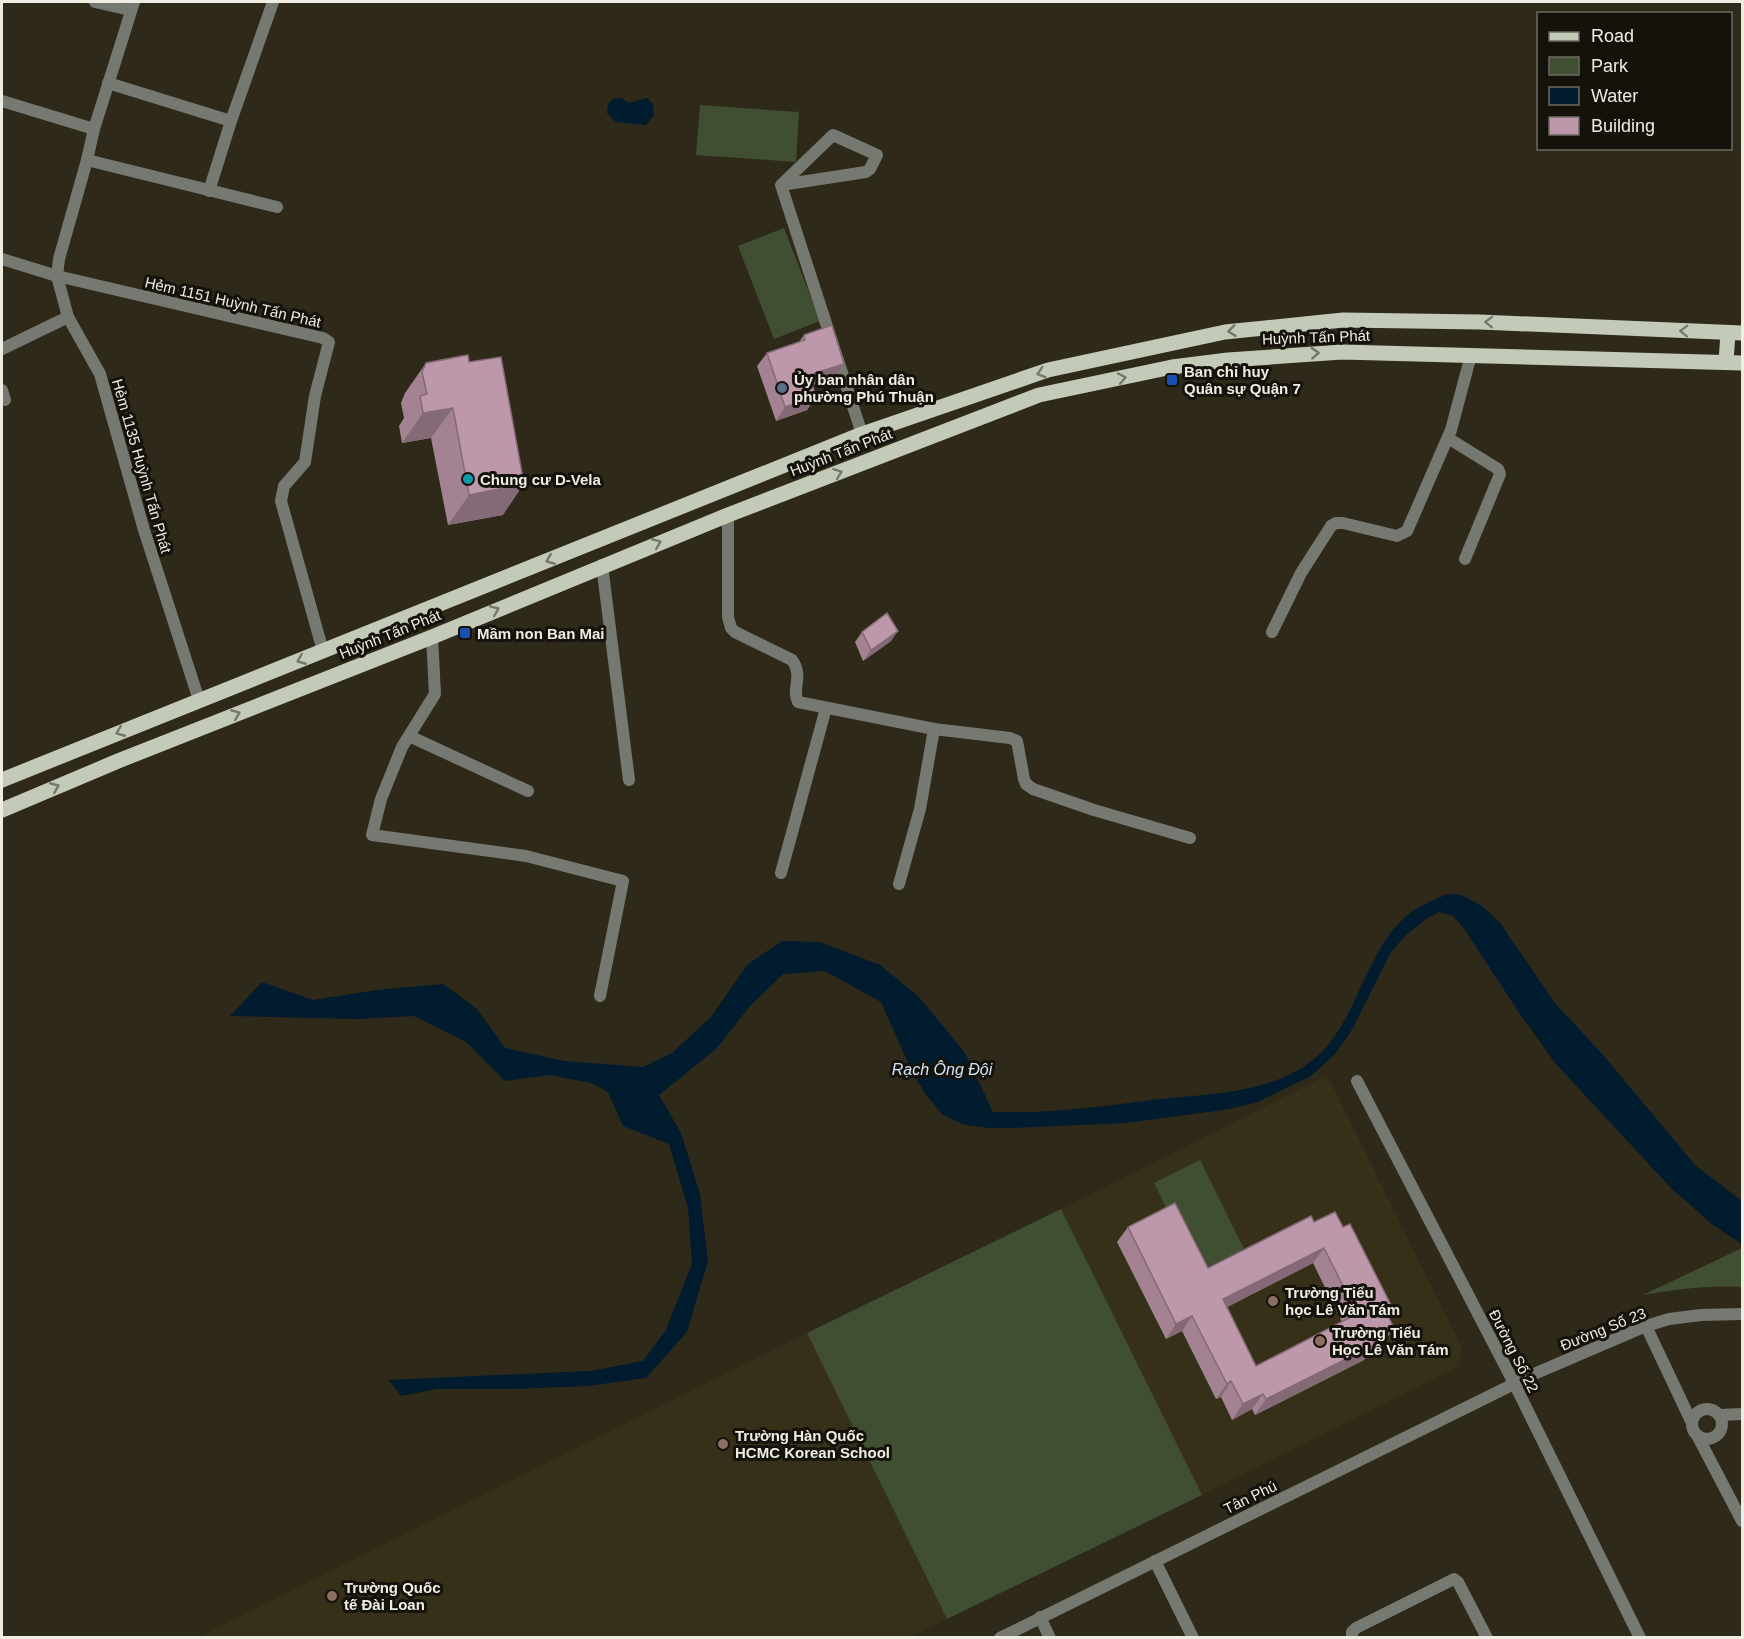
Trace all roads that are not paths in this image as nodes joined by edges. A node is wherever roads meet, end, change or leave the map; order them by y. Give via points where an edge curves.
1 (95, 2) edge
2 (273, 2) edge
3 (132, 6) edge
4 (108, 83) junction
5 (2, 101) edge
6 (231, 121) junction
7 (94, 129) junction
8 (87, 160) junction
9 (781, 184) junction
10 (209, 191) junction
11 (277, 207) dead end
12 (2, 258) edge
13 (57, 276) junction
14 (68, 317) junction
15 (1736, 333) edge
16 (2, 349) edge
17 (1471, 355) junction
18 (1726, 362) junction
19 (1743, 363) edge
20 (862, 434) junction
21 (1448, 438) junction
22 (870, 460) junction
23 (734, 485) junction
24 (743, 509) junction
25 (728, 515) junction
26 (1465, 559) dead end
27 (602, 565) junction
28 (1272, 632) dead end
29 (432, 637) junction
30 (323, 651) junction
31 (334, 675) junction
32 (199, 700) junction
33 (826, 708) junction
34 (934, 729) junction
35 (409, 736) junction
36 (2, 780) edge
37 (629, 780) dead end
38 (528, 791) dead end
39 (2, 810) edge
40 (1190, 838) dead end
41 (781, 873) dead end
42 (899, 884) dead end
43 (600, 996) dead end
44 (1357, 1081) dead end
45 (1743, 1314) edge
46 (1646, 1326) junction
47 (1514, 1383) junction
48 (1743, 1414) edge
49 (1719, 1415) junction
50 (1691, 1421) junction
51 (1698, 1437) junction
52 (1743, 1521) edge
53 (1155, 1560) junction
54 (1040, 1617) junction
55 (1000, 1638) edge
56 (1050, 1638) edge
57 (1193, 1638) edge
58 (1352, 1638) edge
59 (1486, 1638) edge
60 (1640, 1638) edge

1 - 3 street
2 - 6 street
3 - 4 street, Hẻm 1135 Huỳnh Tấn Phát
4 - 6 street
4 - 7 street, Hẻm 1135 Huỳnh Tấn Phát
5 - 7 street
6 - 10 street
7 - 8 street, Hẻm 1135 Huỳnh Tấn Phát
8 - 10 street
8 - 13 street, Hẻm 1135 Huỳnh Tấn Phát
9 - 9 street via 833,135 877,155 866,172
9 - 20 street
10 - 11 street
12 - 13 street
13 - 14 street, Hẻm 1135 Huỳnh Tấn Phát
13 - 30 street, Hẻm 1151 Huỳnh Tấn Phát via 328,342 305,462 284,486 281,501
14 - 16 street
14 - 32 street, Hẻm 1135 Huỳnh Tấn Phát via 100,374
15 - 18 main road
15 -> 20 main road, Huỳnh Tấn Phát via 1343,320 1225,332 1048,370
17 - 18 main road, Huỳnh Tấn Phát
17 - 21 street
22 -> 17 main road, Huỳnh Tấn Phát via 1039,395 1172,367 1342,352
18 - 19 main road, Huỳnh Tấn Phát
20 - 22 main road
20 - 23 main road, Huỳnh Tấn Phát
21 - 26 street via 1500,474
21 - 28 street via 1407,531 1397,536 1343,523 1331,526 1301,573
24 -> 22 main road, Huỳnh Tấn Phát
23 - 24 main road
23 -> 30 main road, Huỳnh Tấn Phát
24 - 25 main road, Huỳnh Tấn Phát
27 -> 25 main road, Huỳnh Tấn Phát
25 - 33 street via 731,628 792,660 799,675 798,702
29 -> 27 main road, Huỳnh Tấn Phát
27 - 37 street
29 - 31 main road, Huỳnh Tấn Phát
29 - 35 street via 435,694
30 - 31 main road
30 -> 32 main road, Huỳnh Tấn Phát
39 -> 31 main road, Huỳnh Tấn Phát
32 -> 36 main road, Huỳnh Tấn Phát
33 - 34 street
33 - 41 street
34 - 40 street via 1010,738 1017,741 1024,779 1033,789
34 - 42 street via 920,809
35 - 38 street
35 - 43 street via 381,799 372,835 526,856 623,881
44 - 47 street, Đường Số 22
45 - 46 street, Đường Số 23 via 1701,1315
46 - 47 street, Đường Số 23
46 - 50 street
47 - 53 street, Tân Phú
47 - 60 street, Đường Số 22
48 - 49 street
49 - 50 street via 1704,1409
49 - 51 street via 1722,1423 1718,1434 1707,1439
50 - 51 street
51 - 52 street
53 - 54 street, Tân Phú
53 - 57 street
54 - 55 street, Tân Phú
54 - 56 street
58 - 59 street via 1356,1628 1449,1580 1458,1582

